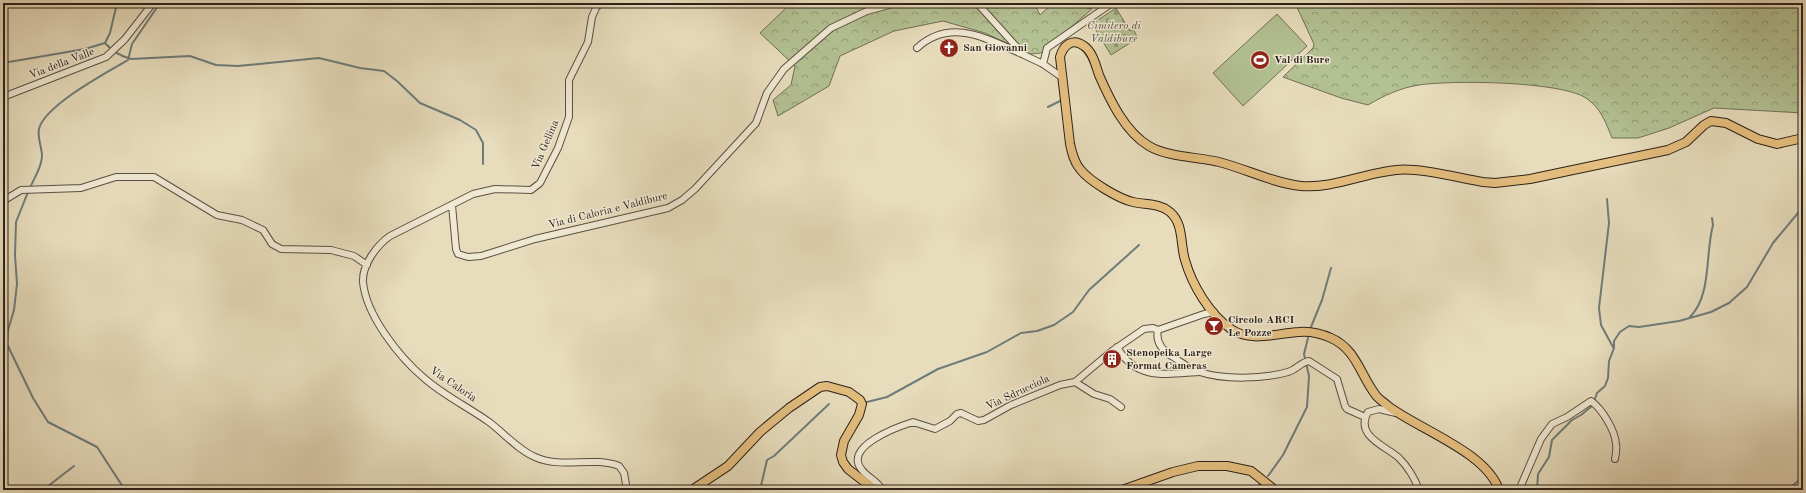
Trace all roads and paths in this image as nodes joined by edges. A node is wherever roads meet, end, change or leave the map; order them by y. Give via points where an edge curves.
1 (153, 3) edge
2 (600, 3) edge
3 (896, 3) edge
4 (977, 3) edge
5 (1112, 3) edge
6 (917, 48) dead end
7 (1024, 55) junction
8 (1043, 64) junction
9 (1063, 78) junction
10 (3, 97) edge
11 (1803, 138) edge
12 (3, 201) edge
13 (452, 205) junction
14 (367, 265) junction
15 (1214, 312) junction
16 (1158, 330) junction
17 (1117, 348) junction
18 (1199, 372) junction
19 (1075, 382) junction
20 (1121, 408) dead end
21 (1397, 413) junction
22 (1365, 417) junction
23 (1615, 459) dead end
24 (627, 490) edge
25 (692, 490) edge
26 (875, 490) edge
27 (882, 490) edge
28 (1122, 490) edge
29 (1275, 490) edge
30 (1419, 490) edge
31 (1499, 490) edge
32 (1520, 490) edge

1 - 10 street, Via della Valle via 125,39 106,57
2 - 13 street, Via Gellina via 592,17 588,42 569,80 569,117 558,148 540,183 531,190 495,189 474,194
3 - 13 street, Via di Caloria e Valdibure via 866,11 831,28 784,69 767,94 756,123 695,189 668,208 535,239 499,252 468,257 458,254 456,249
4 - 7 street
5 - 8 street via 1047,48
6 - 7 street via 938,34 958,32 978,35
7 - 8 street
8 - 9 street
9 - 11 main road via 1060,57 1064,47 1078,43 1084,45 1119,114 1130,129 1149,146 1161,151 1219,162 1301,186 1317,186 1398,169 1495,183 1530,179 1668,150 1686,142 1711,121 1726,123 1758,139 1777,144
9 - 15 main road via 1070,144 1073,157 1080,169 1123,200 1162,207 1174,216 1194,282
12 - 14 street via 21,190 81,188 116,177 154,177 217,215 242,220 263,230 272,244 281,249 332,250 354,256
13 - 14 street, Via Caloria via 379,244
14 - 24 street, Via Caloria via 363,281 383,330 395,349 424,378 488,421 535,457 549,462 609,463 619,466 624,473
15 - 16 street, Via Sdrucciola
15 - 21 main road via 1230,329 1239,334 1260,337 1301,332 1319,334 1342,344 1352,353 1375,395
16 - 17 street, Via Sdrucciola via 1146,328
16 - 18 street via 1157,339 1162,349
17 - 18 street via 1123,359 1135,368 1157,375
17 - 19 street, Via Sdrucciola
18 - 22 street via 1256,377 1286,372 1307,361 1334,375 1347,410
19 - 20 street via 1094,394 1110,399
19 - 27 street, Via Sdrucciola via 1060,385 1011,405 984,420 978,421 961,413 935,429 913,422 868,443 858,456 861,470
21 - 22 street via 1372,410
21 - 31 main road via 1476,460 1493,477
22 - 30 street via 1371,438 1400,459
23 - 32 street via 1614,435 1599,406 1591,401 1568,417 1552,424 1541,439
25 - 26 main road via 728,466 760,432 789,408 820,387 827,386 848,392 862,404 859,416 841,448 841,454 848,469
28 - 29 main road via 1198,466 1227,466 1251,471

